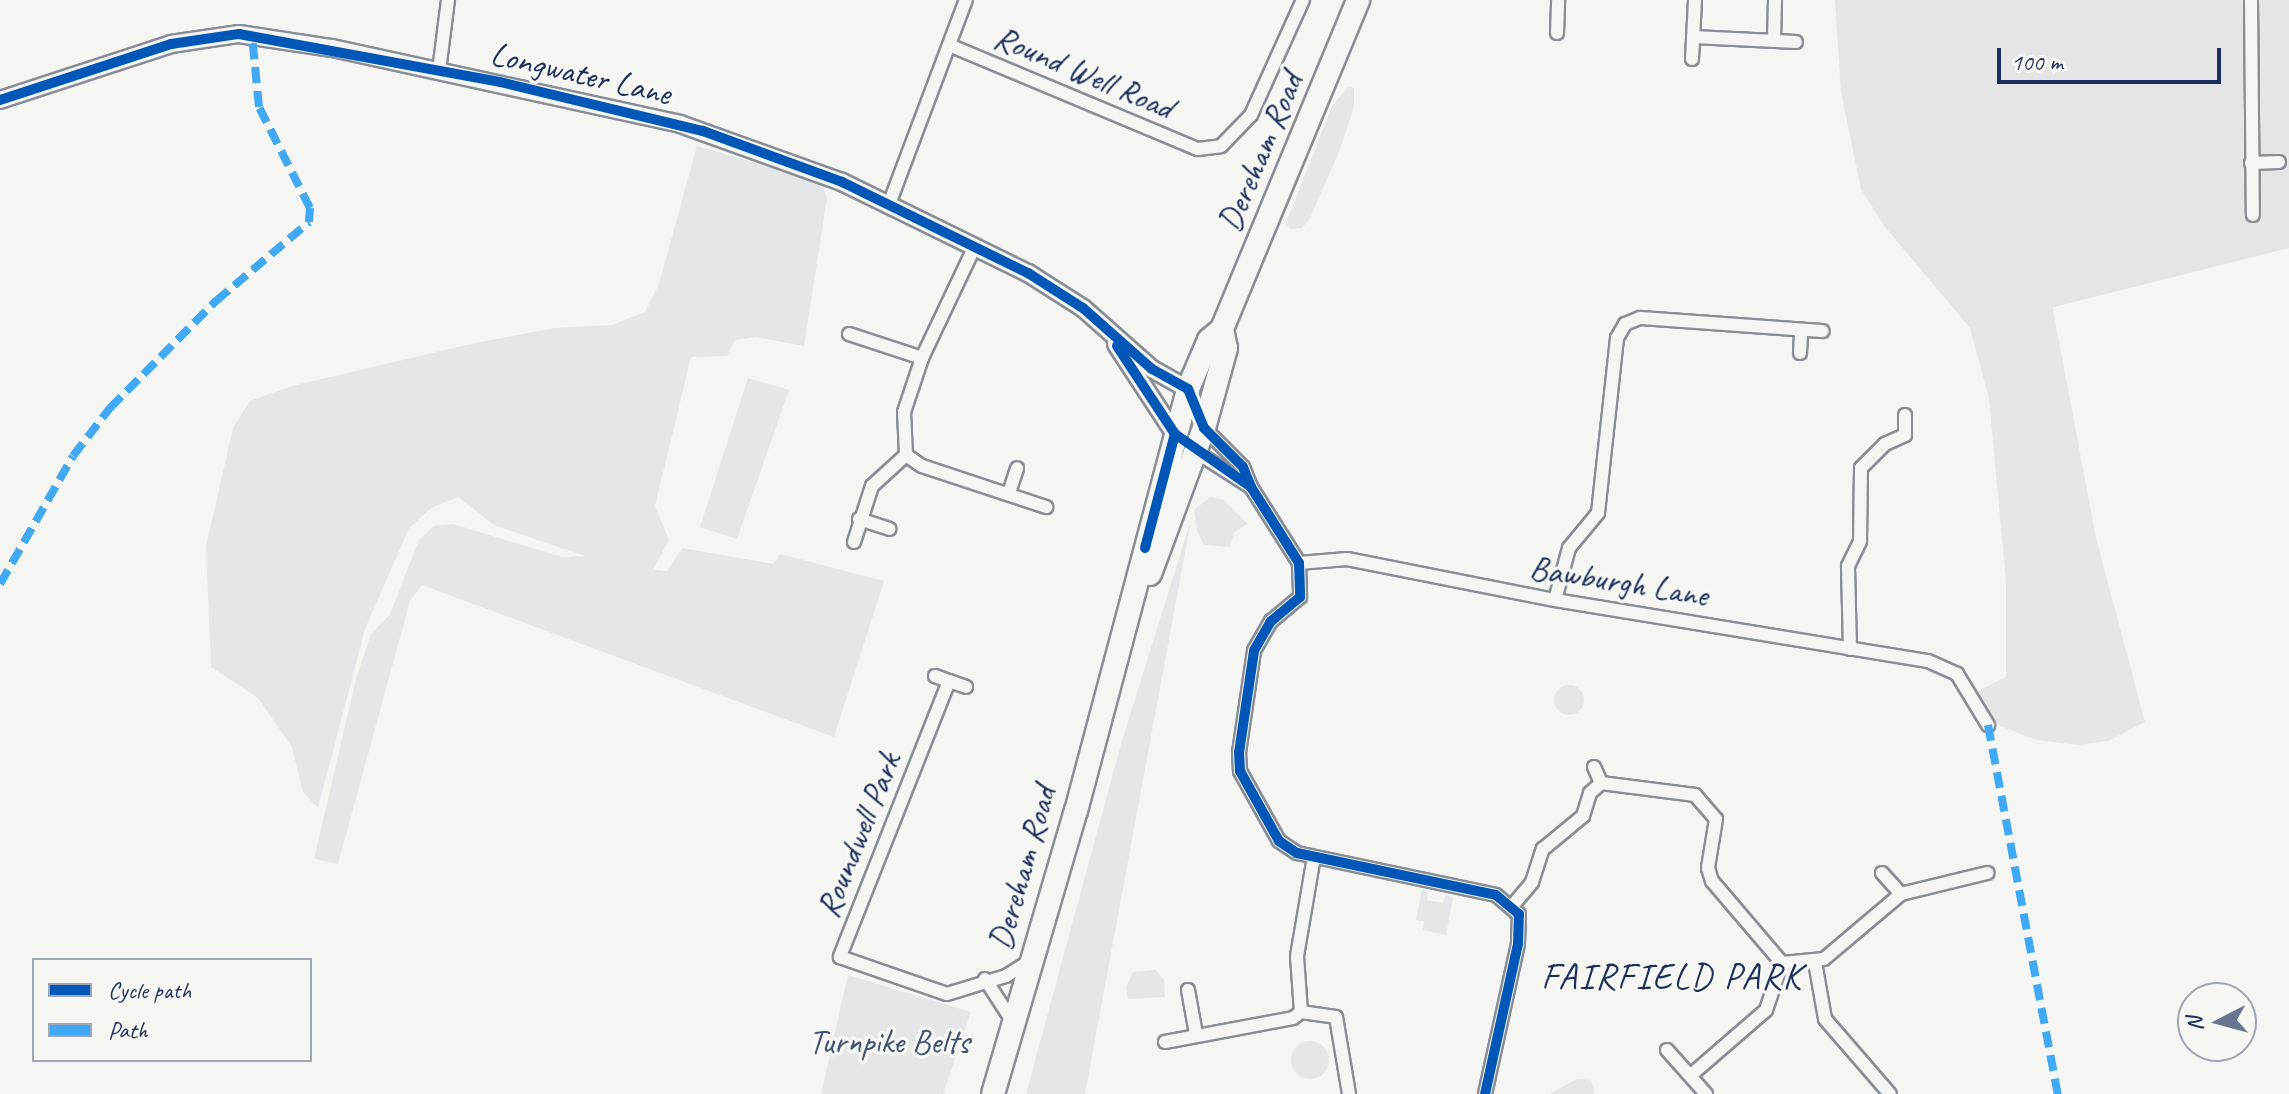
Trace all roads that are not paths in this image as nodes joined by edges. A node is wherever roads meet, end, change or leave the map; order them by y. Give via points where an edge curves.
1 (448, 0) edge
2 (966, 0) edge
3 (1303, 0) edge
4 (1358, 0) edge
5 (1558, 0) edge
6 (1695, 0) edge
7 (1775, 0) edge
8 (2251, 0) edge
9 (1557, 33) dead end
10 (1693, 37) junction
11 (1774, 41) junction
12 (1796, 42) dead end
13 (949, 45) junction
14 (1692, 59) dead end
15 (439, 71) junction
16 (0, 100) edge
17 (1198, 149) joint
18 (2279, 162) dead end
19 (2251, 163) junction
20 (888, 207) junction
21 (2253, 215) dead end
22 (974, 248) junction
23 (1222, 329) junction
24 (1801, 331) junction
25 (1823, 331) dead end
26 (849, 334) dead end
27 (1111, 335) junction
28 (1800, 353) dead end
29 (922, 358) junction
30 (1188, 389) junction
31 (1905, 415) dead end
32 (1204, 428) junction
33 (1175, 434) junction
34 (1196, 453) junction
35 (906, 455) junction
36 (1017, 468) dead end
37 (1251, 487) junction
38 (1009, 493) junction
39 (1046, 507) dead end
40 (859, 519) junction
41 (889, 529) dead end
42 (854, 542) dead end
43 (1299, 563) junction
44 (1555, 600) junction
45 (1850, 649) junction
46 (1114, 661) junction
47 (935, 676) dead end
48 (949, 681) junction
49 (966, 687) dead end
50 (1988, 725) dead end
51 (1594, 767) dead end
52 (1601, 783) junction
53 (1314, 857) junction
54 (1882, 873) dead end
55 (1987, 873) dead end
56 (1901, 894) junction
57 (1513, 905) junction
58 (1030, 961) junction
59 (1815, 962) junction
60 (1782, 963) junction
61 (985, 979) junction
62 (1188, 990) dead end
63 (1301, 1012) junction
64 (1013, 1022) junction
65 (1196, 1034) junction
66 (1165, 1042) dead end
67 (1667, 1050) dead end
68 (1691, 1075) junction
69 (993, 1094) edge
70 (1349, 1094) edge
71 (1485, 1094) edge
72 (1706, 1094) edge
73 (1890, 1094) edge

1 - 15 street
2 - 13 street
3 - 17 street, Dereham Road via 1251,115 1221,146
4 - 23 highway, Dereham Road
5 - 9 street
6 - 10 street
7 - 11 street
8 - 19 street
10 - 11 street
10 - 14 street
11 - 12 street
13 - 17 street, Round Well Road
13 - 20 street
15 - 16 street, Longwater Lane via 305,42 228,34 171,44
15 - 20 street, Longwater Lane via 703,131 842,182
18 - 19 street
19 - 21 street
20 - 22 street, Longwater Lane
22 - 27 street, Longwater Lane via 1039,279 1083,308
22 - 29 street
23 - 30 highway, Dereham Road via 1209,340
23 - 32 highway, Dereham Road via 1226,348
24 - 25 street
24 - 28 street
24 - 44 street via 1640,318 1625,324 1617,338 1598,513 1569,548
26 - 29 street
27 - 30 street, Longwater Lane
27 - 33 street, Longwater Lane
29 - 35 street via 904,412
30 - 32 street
30 - 33 highway, Dereham Road
31 - 45 street via 1905,435 1877,450 1861,468 1860,541 1848,566
32 - 33 highway
32 - 34 highway, Dereham Road
32 - 37 street via 1243,467
33 - 34 street
33 - 46 highway, Dereham Road
34 - 37 street
34 - 46 highway, Dereham Road
35 - 38 street via 922,466
35 - 40 street via 872,486
36 - 38 street
37 - 43 street
38 - 39 street
40 - 41 street
40 - 42 street
43 - 44 street, Bawburgh Lane via 1347,559
43 - 53 street via 1300,597 1271,621 1254,651 1239,761 1279,841
44 - 45 street, Bawburgh Lane
45 - 50 street, Bawburgh Lane via 1928,661 1957,674
46 - 58 highway, Dereham Road
47 - 48 street
48 - 49 street
48 - 61 street, Roundwell Park via 840,957 939,993
51 - 52 street
52 - 57 street via 1590,793 1583,816 1543,849 1532,882
52 - 60 street via 1695,795 1708,804 1716,819 1708,868 1712,881
53 - 57 street via 1442,880 1506,898
53 - 63 street via 1297,956
54 - 56 street
55 - 56 street
56 - 59 street
57 - 71 street via 1521,924
58 - 61 street, Roundwell Park via 1006,976
58 - 64 highway, Dereham Road
59 - 60 street
59 - 73 street via 1825,1019
60 - 68 street via 1766,1010
61 - 64 street
62 - 65 street
63 - 65 street
63 - 70 street via 1336,1017
64 - 69 highway, Dereham Road
65 - 66 street
67 - 68 street
68 - 72 street

